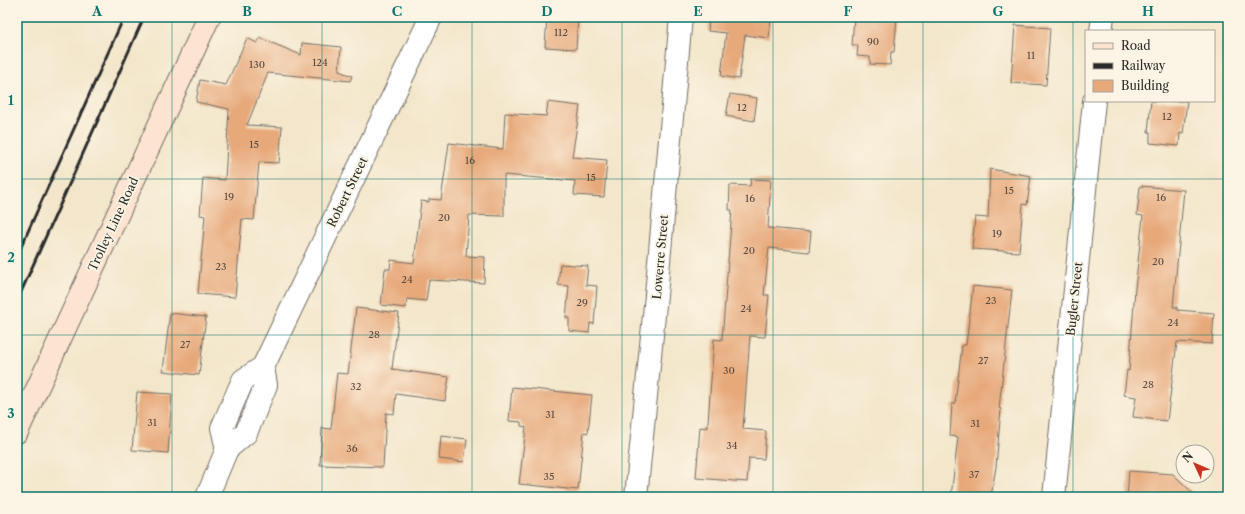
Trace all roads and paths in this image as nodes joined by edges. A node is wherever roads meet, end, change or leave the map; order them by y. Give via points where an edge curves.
1 (210, 17) edge
2 (431, 17) edge
3 (681, 17) edge
4 (1103, 17) edge
5 (1102, 30) edge
6 (1094, 102) edge
7 (17, 432) edge
8 (207, 497) edge
9 (636, 497) edge
10 (1054, 497) edge

1 - 7 main road, Trolley Line Road
2 - 8 street, Robert Street via 263,367 266,385 246,433 227,449
3 - 9 street, Lowerre Street
4 - 5 street
6 - 10 street, Bugler Street

